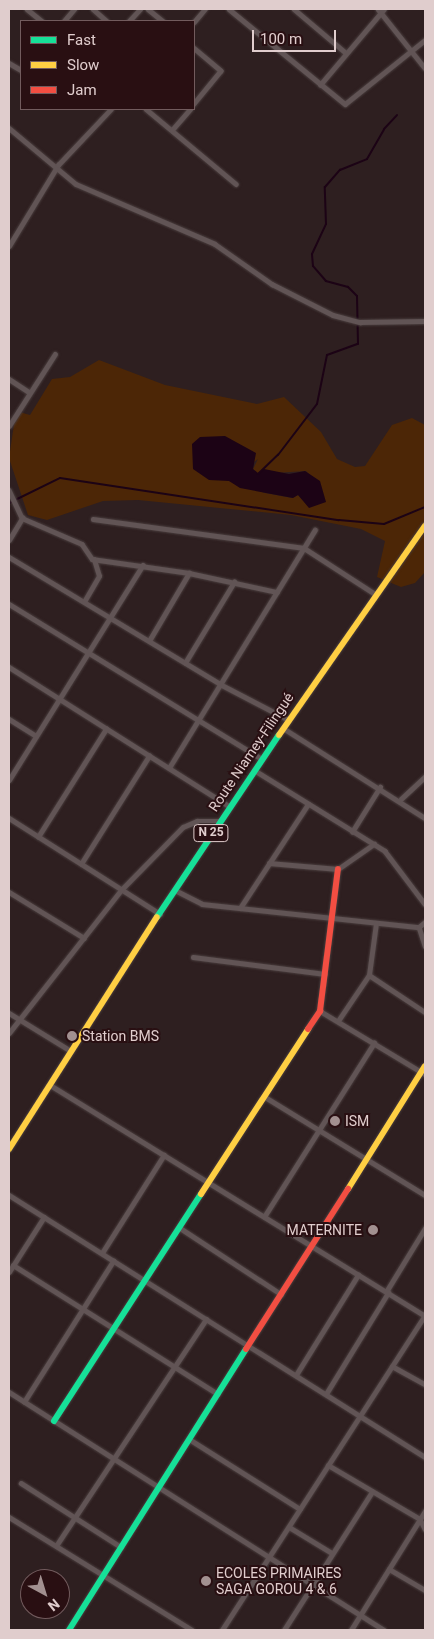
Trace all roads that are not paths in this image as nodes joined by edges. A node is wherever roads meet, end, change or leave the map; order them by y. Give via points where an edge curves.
1 (27, 9) edge
2 (74, 9) edge
3 (93, 9) edge
4 (140, 9) edge
5 (148, 9) edge
6 (205, 9) edge
7 (229, 9) edge
8 (294, 9) edge
9 (381, 10) edge
10 (41, 20) edge
11 (65, 20) edge
12 (106, 20) edge
13 (130, 20) edge
14 (161, 20) edge
15 (195, 21) edge
16 (425, 40) edge
17 (195, 49) edge
18 (412, 50) junction
19 (346, 53) junction
20 (9, 63) edge
21 (425, 68) edge
22 (20, 69) edge
23 (320, 85) junction
24 (195, 103) edge
25 (110, 110) edge
26 (147, 110) edge
27 (189, 110) edge
28 (9, 128) edge
29 (172, 130) junction
30 (58, 165) junction
31 (236, 184) dead end
32 (9, 246) edge
33 (425, 321) edge
34 (55, 354) dead end
35 (9, 379) edge
36 (29, 392) junction
37 (9, 426) edge
38 (9, 490) edge
39 (22, 518) junction
40 (93, 519) dead end
41 (425, 526) edge
42 (314, 530) dead end
43 (9, 540) edge
44 (304, 548) junction
45 (9, 557) edge
46 (94, 560) junction
47 (143, 565) junction
48 (189, 573) junction
49 (234, 582) junction
50 (277, 592) junction
51 (376, 594) junction
52 (84, 602) junction
53 (9, 604) edge
54 (110, 618) junction
55 (149, 641) junction
56 (87, 654) junction
57 (185, 663) junction
58 (9, 667) edge
59 (220, 684) junction
60 (59, 699) junction
61 (9, 719) edge
62 (289, 720) junction
63 (198, 721) junction
64 (283, 728) junction
65 (106, 729) junction
66 (36, 736) junction
67 (149, 756) junction
68 (262, 759) junction
69 (9, 768) edge
70 (169, 768) junction
71 (254, 770) junction
72 (14, 772) junction
73 (425, 777) edge
74 (9, 780) edge
75 (380, 787) junction
76 (401, 799) junction
77 (308, 804) junction
78 (229, 806) junction
79 (9, 818) edge
80 (425, 818) edge
81 (219, 822) junction
82 (352, 832) junction
83 (38, 837) junction
84 (374, 844) junction
85 (269, 863) junction
86 (81, 864) junction
87 (338, 869) junction
88 (121, 890) junction
89 (175, 890) junction
90 (9, 892) edge
91 (425, 904) edge
92 (240, 908) junction
93 (160, 914) junction
94 (332, 918) junction
95 (376, 922) junction
96 (425, 922) edge
97 (419, 927) junction
98 (84, 938) junction
99 (425, 946) edge
100 (193, 957) dead end
101 (325, 974) junction
102 (369, 975) junction
103 (320, 1011) junction
104 (425, 1012) edge
105 (9, 1013) edge
106 (20, 1020) junction
107 (338, 1022) junction
108 (9, 1033) edge
109 (374, 1043) junction
110 (71, 1051) junction
111 (424, 1070) edge
112 (50, 1084) junction
113 (265, 1097) junction
114 (319, 1130) junction
115 (9, 1149) edge
116 (164, 1155) junction
117 (367, 1159) junction
118 (209, 1183) junction
119 (9, 1195) edge
120 (425, 1195) edge
121 (44, 1217) junction
122 (264, 1217) junction
123 (180, 1228) junction
124 (425, 1228) edge
125 (312, 1246) junction
126 (102, 1253) junction
127 (113, 1260) junction
128 (13, 1265) junction
129 (9, 1272) edge
130 (358, 1275) junction
131 (146, 1281) junction
132 (387, 1293) junction
133 (281, 1294) junction
134 (83, 1309) junction
135 (425, 1315) edge
136 (206, 1319) junction
137 (114, 1329) junction
138 (249, 1346) junction
139 (392, 1366) junction
140 (174, 1367) junction
141 (296, 1375) junction
142 (425, 1384) edge
143 (9, 1392) edge
144 (218, 1394) junction
145 (326, 1394) junction
146 (24, 1402) junction
147 (360, 1416) junction
148 (54, 1421) junction
149 (190, 1439) junction
150 (425, 1457) edge
151 (113, 1459) junction
152 (328, 1465) junction
153 (21, 1483) dead end
154 (159, 1488) junction
155 (372, 1492) junction
156 (300, 1509) junction
157 (425, 1511) edge
158 (9, 1516) edge
159 (74, 1517) junction
160 (420, 1519) junction
161 (289, 1527) junction
162 (425, 1529) edge
163 (56, 1546) junction
164 (121, 1547) junction
165 (332, 1553) junction
166 (269, 1557) junction
167 (389, 1568) junction
168 (103, 1575) junction
169 (312, 1584) junction
170 (425, 1590) edge
171 (360, 1615) junction
172 (69, 1630) edge
173 (192, 1630) edge
174 (222, 1630) edge
175 (284, 1630) edge
176 (350, 1630) edge
177 (384, 1630) edge

1 - 10 street
2 - 11 street
3 - 12 street
4 - 13 street
5 - 14 street
6 - 15 street
7 - 23 street
8 - 19 street
9 - 18 street
9 - 19 street
16 - 18 street
17 - 24 street via 221,71
18 - 21 street
18 - 23 street via 345,104
19 - 23 street
20 - 22 street
25 - 30 street
26 - 29 street
27 - 29 street
28 - 30 street
29 - 31 street
30 - 32 street
30 - 33 street via 76,184 215,244 272,284 333,315 360,322
34 - 36 street
35 - 36 street
36 - 37 street
38 - 39 street
39 - 43 street
39 - 46 street via 82,544
40 - 44 street
41 - 51 street, Route Niamey-Filingué / N 25
42 - 44 street
44 - 50 street
44 - 51 street
45 - 52 street
46 - 47 street
46 - 52 street via 99,576
47 - 48 street
47 - 54 street
48 - 49 street
48 - 55 street
49 - 50 street
49 - 57 street
50 - 59 street
51 - 62 street, Route Niamey-Filingué / N 25
52 - 54 street
53 - 56 street
54 - 55 street
54 - 56 street
55 - 57 street
56 - 60 street
56 - 63 street
57 - 59 street
58 - 60 street
59 - 62 street
59 - 63 street
60 - 65 street
60 - 66 street
61 - 66 street
62 - 64 street, Route Niamey-Filingué / N 25
63 - 68 street
63 - 70 street
64 - 68 street, Route Niamey-Filingué / N 25
64 - 75 street
65 - 67 street
65 - 83 street
66 - 72 street
67 - 70 street
67 - 86 street
68 - 71 street, Route Niamey-Filingué / N 25
69 - 72 street
70 - 78 street
71 - 77 street
71 - 78 street, Route Niamey-Filingué / N 25
72 - 74 street
73 - 76 street
75 - 76 street
75 - 82 street
76 - 80 street
77 - 82 street
77 - 85 street
78 - 81 street, Route Niamey-Filingué / N 25
79 - 83 street
81 - 88 street via 197,821 183,828
81 - 89 street, Route Niamey-Filingué / N 25
82 - 84 street
83 - 86 street
84 - 87 street
84 - 91 street via 385,851
85 - 87 street
85 - 92 street
86 - 88 street
87 - 94 street
88 - 93 street
88 - 98 street
89 - 92 street via 202,904
89 - 93 street, Route Niamey-Filingué / N 25
90 - 98 street
92 - 94 street
93 - 110 street, Route Niamey-Filingué / N 25
94 - 95 street
94 - 101 street
95 - 97 street
95 - 102 street
96 - 97 street
97 - 99 street
98 - 106 street
100 - 101 street
101 - 103 street
102 - 104 street
102 - 107 street
103 - 107 street
103 - 113 street
105 - 106 street
106 - 108 street
106 - 110 street
107 - 109 street
109 - 111 street
109 - 114 street
110 - 112 street, Route Niamey-Filingué / N 25
111 - 117 street
112 - 115 street, Route Niamey-Filingué / N 25
112 - 116 street
113 - 114 street
113 - 118 street
114 - 117 street
114 - 122 street
116 - 118 street
116 - 126 street
117 - 120 street
117 - 125 street
118 - 122 street
118 - 123 street
119 - 121 street
121 - 126 street
121 - 128 street
122 - 125 street
123 - 131 street
123 - 133 street
124 - 132 street
125 - 130 street
125 - 133 street
126 - 127 street
127 - 131 street
127 - 134 street
128 - 129 street
128 - 134 street
130 - 132 street
130 - 141 street
131 - 136 street
131 - 137 street
132 - 135 street
132 - 145 street
133 - 138 street
134 - 137 street
134 - 146 street
135 - 139 street
136 - 138 street
136 - 140 street
137 - 140 street
137 - 148 street
138 - 141 street
138 - 144 street
139 - 142 street
139 - 147 street
140 - 144 street
140 - 151 street
141 - 145 street
143 - 146 street
144 - 149 street
145 - 147 street
146 - 148 street
147 - 150 street
147 - 152 street
148 - 151 street
149 - 154 street
149 - 156 street
151 - 154 street
151 - 159 street
152 - 155 street
152 - 156 street
153 - 159 street
154 - 164 street
154 - 166 street
155 - 160 street
155 - 165 street
156 - 161 street
157 - 160 street
158 - 163 street
159 - 163 street
159 - 164 street
160 - 162 street
160 - 167 street
161 - 165 street
161 - 166 street
163 - 168 street
164 - 168 street
165 - 169 street
166 - 169 street
166 - 174 street
167 - 170 street
167 - 171 street
168 - 172 street
168 - 173 street
169 - 171 street
169 - 175 street
171 - 176 street
171 - 177 street

